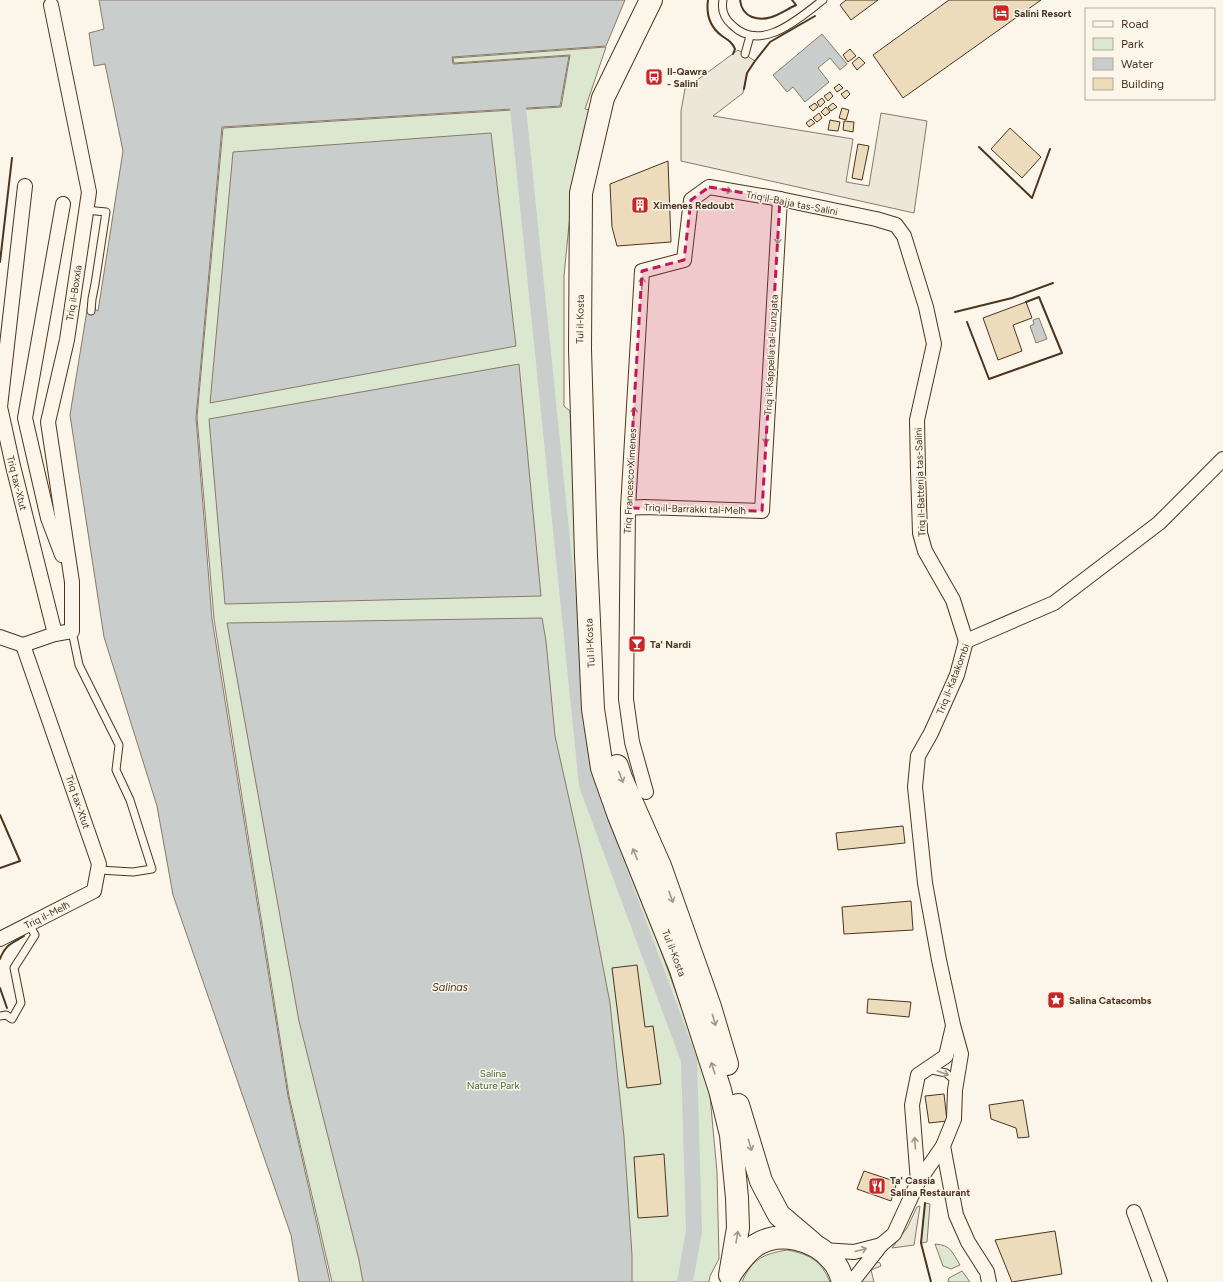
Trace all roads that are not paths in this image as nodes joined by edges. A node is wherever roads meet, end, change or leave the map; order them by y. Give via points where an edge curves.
1 (651, 0) edge
2 (666, 0) edge
3 (723, 0) edge
4 (824, 0) edge
5 (51, 5) dead end
6 (750, 36) junction
7 (745, 54) dead end
8 (25, 186) dead end
9 (780, 199) junction
10 (691, 200) joint
11 (63, 204) dead end
12 (86, 210) junction
13 (896, 225) joint
14 (91, 310) dead end
15 (1223, 459) edge
16 (628, 508) junction
17 (762, 511) joint
18 (72, 582) junction
19 (72, 631) junction
20 (55, 634) junction
21 (0, 637) edge
22 (966, 641) junction
23 (23, 645) junction
24 (646, 792) dead end
25 (99, 870) junction
26 (94, 891) joint
27 (30, 924) junction
28 (0, 939) edge
29 (0, 1016) edge
30 (953, 1025) junction
31 (926, 1069) junction
32 (957, 1082) junction
33 (943, 1146) junction
34 (932, 1161) junction
35 (918, 1182) junction
36 (1134, 1212) dead end
37 (881, 1245) junction
38 (817, 1247) junction
39 (729, 1279) edge
40 (844, 1282) edge
41 (852, 1282) edge
42 (977, 1282) edge
43 (989, 1282) edge
44 (1160, 1282) edge

39 -> 1 highway, Tul il-Kosta via 738,1228 731,1134 720,1090 681,970 602,768 593,709 580,349 582,193 603,98
2 -> 38 highway, Tul il-Kosta via 618,94 591,193 588,296 603,688 611,749 660,866 708,1000 761,1181 779,1215
3 - 6 lane via 724,15 728,21
4 - 6 lane via 791,24 770,34
5 - 12 street, Triq il-Boxxla via 89,192
6 - 7 lane
8 - 20 street, Triq tax-Xtut via 0,407
10 -> 9 street, Triq il-Bajja tas-Salini via 709,187
9 - 13 street, Triq il-Bajja tas-Salini
9 -> 17 street, Triq il-Kappella tal-Lunzjata
16 -> 10 street, Triq Francesco Ximenes via 642,271 684,260
11 - 18 street, Triq il-Boxxla via 26,418 48,518
12 - 14 lane via 106,212
12 - 18 street, Triq il-Boxxla via 67,340 48,422
13 - 22 street, Triq il-Batterija tas-Salini via 904,236 926,307 934,344 918,420 920,533 925,551 953,600
15 - 22 street, Triq il-Katakombi via 1159,523 1054,603
16 - 17 street, Triq il-Barrakki tal-Melħ
16 - 24 street, Triq Francesco Ximenes via 626,699 632,742
18 - 19 street, Triq il-Boxxla
19 - 20 street
19 - 25 lane via 79,665 120,744 116,770 130,800 152,869 133,872
20 - 23 street
21 - 23 street
22 - 30 street, Triq il-Katakombi via 957,675 918,756 915,787 925,883
23 - 25 street, Triq tax-Xtut
25 - 26 street, Triq tax-Xtut
26 - 27 street, Triq il-Melħ
27 - 28 street, Triq il-Melħ
27 - 29 lane via 35,935 14,968 21,1003 12,1019 6,1015
30 - 31 street, Triq il-Katakombi via 946,1056
30 - 32 street, Triq il-Katakombi via 961,1054
31 -> 32 lane via 946,1073
35 -> 31 street, Triq il-Katakombi via 912,1105 918,1075
32 - 33 street, Triq il-Katakombi via 954,1119
33 - 34 street, Triq il-Katakombi
33 - 43 street via 956,1215 968,1242 987,1272
34 - 35 street, Triq il-Katakombi
34 - 42 street via 942,1174 953,1225 979,1277
35 - 37 street, Triq il-Katakombi via 894,1234
36 - 44 street
38 -> 37 street, Triq il-Katakombi via 854,1252
37 - 41 street, Triq il-Katakombi
38 - 39 highway via 798,1239 784,1237 769,1240 752,1248 738,1262
38 - 40 highway, Tul il-Kosta via 832,1260

